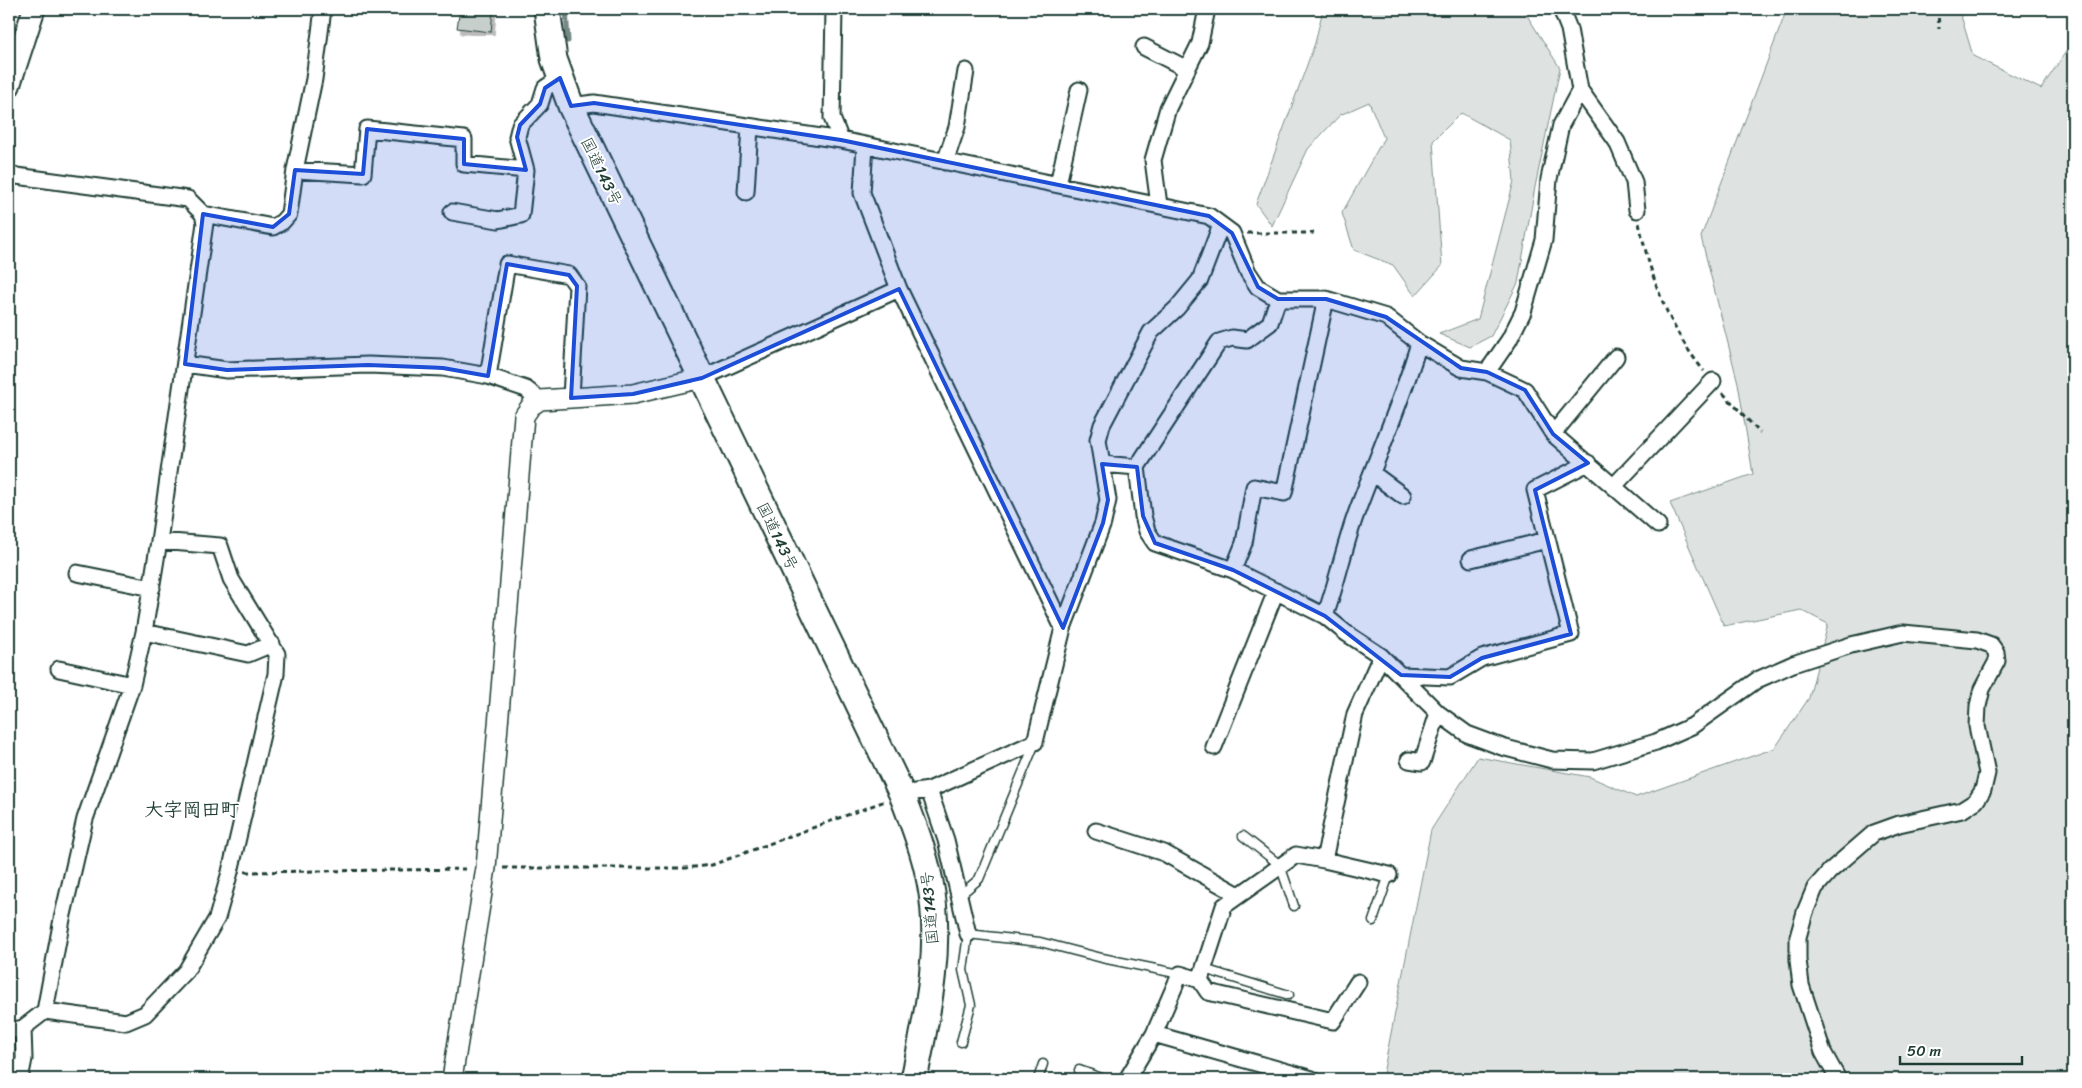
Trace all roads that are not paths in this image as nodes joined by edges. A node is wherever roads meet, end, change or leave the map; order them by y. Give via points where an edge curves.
1 (34, 9) edge
2 (323, 9) edge
3 (547, 9) edge
4 (834, 9) edge
5 (1207, 9) edge
6 (1561, 9) edge
7 (1144, 46) dead end
8 (1187, 69) junction
9 (966, 71) dead end
10 (10, 72) edge
11 (560, 78) junction
12 (1079, 90) dead end
13 (1580, 90) junction
14 (571, 106) junction
15 (750, 127) junction
16 (840, 140) junction
17 (865, 146) junction
18 (946, 162) junction
19 (295, 170) junction
20 (526, 170) junction
21 (9, 175) edge
22 (1058, 184) junction
23 (746, 192) dead end
24 (1159, 205) junction
25 (1636, 210) road end
26 (452, 212) dead end
27 (203, 214) junction
28 (1227, 229) junction
29 (899, 289) junction
30 (1278, 299) junction
31 (1326, 300) junction
32 (1420, 343) junction
33 (1616, 357) dead end
34 (185, 364) junction
35 (1487, 372) junction
36 (488, 376) junction
37 (702, 378) junction
38 (1713, 381) dead end
39 (571, 398) junction
40 (540, 400) junction
41 (1553, 434) junction
42 (1588, 463) junction
43 (1102, 464) junction
44 (1136, 467) junction
45 (1372, 473) junction
46 (1614, 486) junction
47 (1403, 496) dead end
48 (1658, 525) dead end
49 (1547, 540) junction
50 (160, 541) junction
51 (1471, 559) dead end
52 (1233, 570) junction
53 (77, 573) dead end
54 (152, 588) junction
55 (1276, 591) junction
56 (1325, 616) junction
57 (1063, 628) junction
58 (144, 632) junction
59 (272, 644) junction
60 (1381, 656) junction
61 (59, 669) dead end
62 (1401, 675) junction
63 (132, 685) junction
64 (1438, 713) junction
65 (1036, 742) junction
66 (1214, 747) dead end
67 (1409, 760) dead end
68 (928, 790) junction
69 (902, 794) junction
70 (1096, 831) dead end
71 (1243, 836) dead end
72 (1324, 860) junction
73 (1280, 866) junction
74 (1389, 875) joint
75 (1239, 895) junction
76 (959, 896) junction
77 (1294, 906) dead end
78 (1373, 921) dead end
79 (968, 934) junction
80 (1180, 974) junction
81 (1202, 974) junction
82 (1358, 982) dead end
83 (1289, 994) dead end
84 (45, 1011) junction
85 (16, 1029) edge
86 (1154, 1034) junction
87 (961, 1042) dead end
88 (1043, 1064) dead end
89 (1079, 1070) dead end
90 (20, 1079) edge
91 (452, 1079) edge
92 (914, 1079) edge
93 (1038, 1079) edge
94 (1104, 1079) edge
95 (1127, 1079) edge
96 (1312, 1079) edge
97 (1838, 1079) edge

1 - 10 main road
2 - 19 street via 314,79
3 - 11 highway, 国道143号
4 - 16 street via 832,118
5 - 8 street via 1200,42
6 - 13 street via 1569,30
7 - 8 street
8 - 24 street via 1168,108 1153,160
9 - 18 street via 957,127
11 - 14 highway, 国道143号
11 - 20 street via 546,88 540,104 520,125 517,137
12 - 22 street
13 - 25 street via 1617,142 1634,182
13 - 35 street via 1561,125 1550,179 1544,240 1523,312
14 - 15 street via 594,103
14 - 37 highway, 国道143号
15 - 16 street
15 - 23 street
16 - 17 street
17 - 18 street
17 - 29 street via 862,193
18 - 22 street
19 - 20 street via 363,174 367,129 464,139 464,164
19 - 27 street via 289,214 273,227
20 - 26 street via 521,215 498,220
21 - 27 street via 188,199
22 - 24 street
24 - 28 street via 1209,216
27 - 34 street via 205,223
28 - 30 street via 1258,287
28 - 43 street via 1200,280 1151,332 1102,425 1098,440
29 - 37 street
29 - 57 street
30 - 31 street
30 - 44 street via 1270,323 1247,340 1232,338 1219,342
31 - 32 street via 1386,317
31 - 52 street via 1284,493 1254,486 1244,543
32 - 35 street via 1461,368
32 - 45 street
33 - 41 street
34 - 36 street via 227,370 368,365 443,368
34 - 50 street
35 - 41 street via 1525,390
36 - 39 street via 507,264 569,275 576,286
36 - 40 street via 526,389
37 - 39 street via 633,394
37 - 69 highway, 国道143号
38 - 46 street
39 - 40 street
40 - 91 street via 524,416 486,868
41 - 42 street
42 - 46 street
42 - 49 street via 1535,490
43 - 44 street
43 - 57 street via 1108,500 1103,523
44 - 52 street via 1143,516 1155,543
45 - 47 street
45 - 56 street via 1355,515
46 - 48 street
49 - 51 street
49 - 62 street via 1571,634 1482,658 1450,677
50 - 54 street
50 - 59 street via 220,546 231,579
52 - 55 street
53 - 54 street
54 - 58 street
55 - 56 street
55 - 66 street
56 - 60 street
57 - 65 street
58 - 59 street via 248,654
58 - 63 street
59 - 84 street via 277,654 276,674 230,872 217,918 186,971 145,1014 126,1022
60 - 62 street
60 - 72 street via 1355,714
61 - 63 street
62 - 64 street
63 - 84 street via 85,819
64 - 67 street via 1422,762
64 - 97 street via 1467,734 1502,747 1552,760 1593,760 1656,742 1692,726 1757,680 1793,664 1852,645 1903,633 1977,640 1991,645 1997,661 1982,689 1977,726 1987,773 1976,801 1962,810 1874,833 1815,888 1805,912 1798,938 1801,986 1823,1052
65 - 68 street
65 - 76 lane via 978,879
68 - 69 street
68 - 76 street via 946,840
69 - 92 highway, 国道143号 via 922,849 930,884 933,920 931,982
70 - 75 street via 1164,853
71 - 73 lane
72 - 73 street via 1296,854
72 - 74 street
73 - 75 street
73 - 77 lane
74 - 78 lane
75 - 81 street via 1224,906
76 - 79 street
79 - 80 lane via 1040,942
79 - 87 lane via 963,970 971,1004
80 - 81 street
80 - 86 street
81 - 82 street via 1208,992 1333,1021
81 - 83 lane
84 - 85 street
85 - 90 street via 24,1059
86 - 95 street
86 - 96 street
88 - 93 lane
89 - 94 lane

